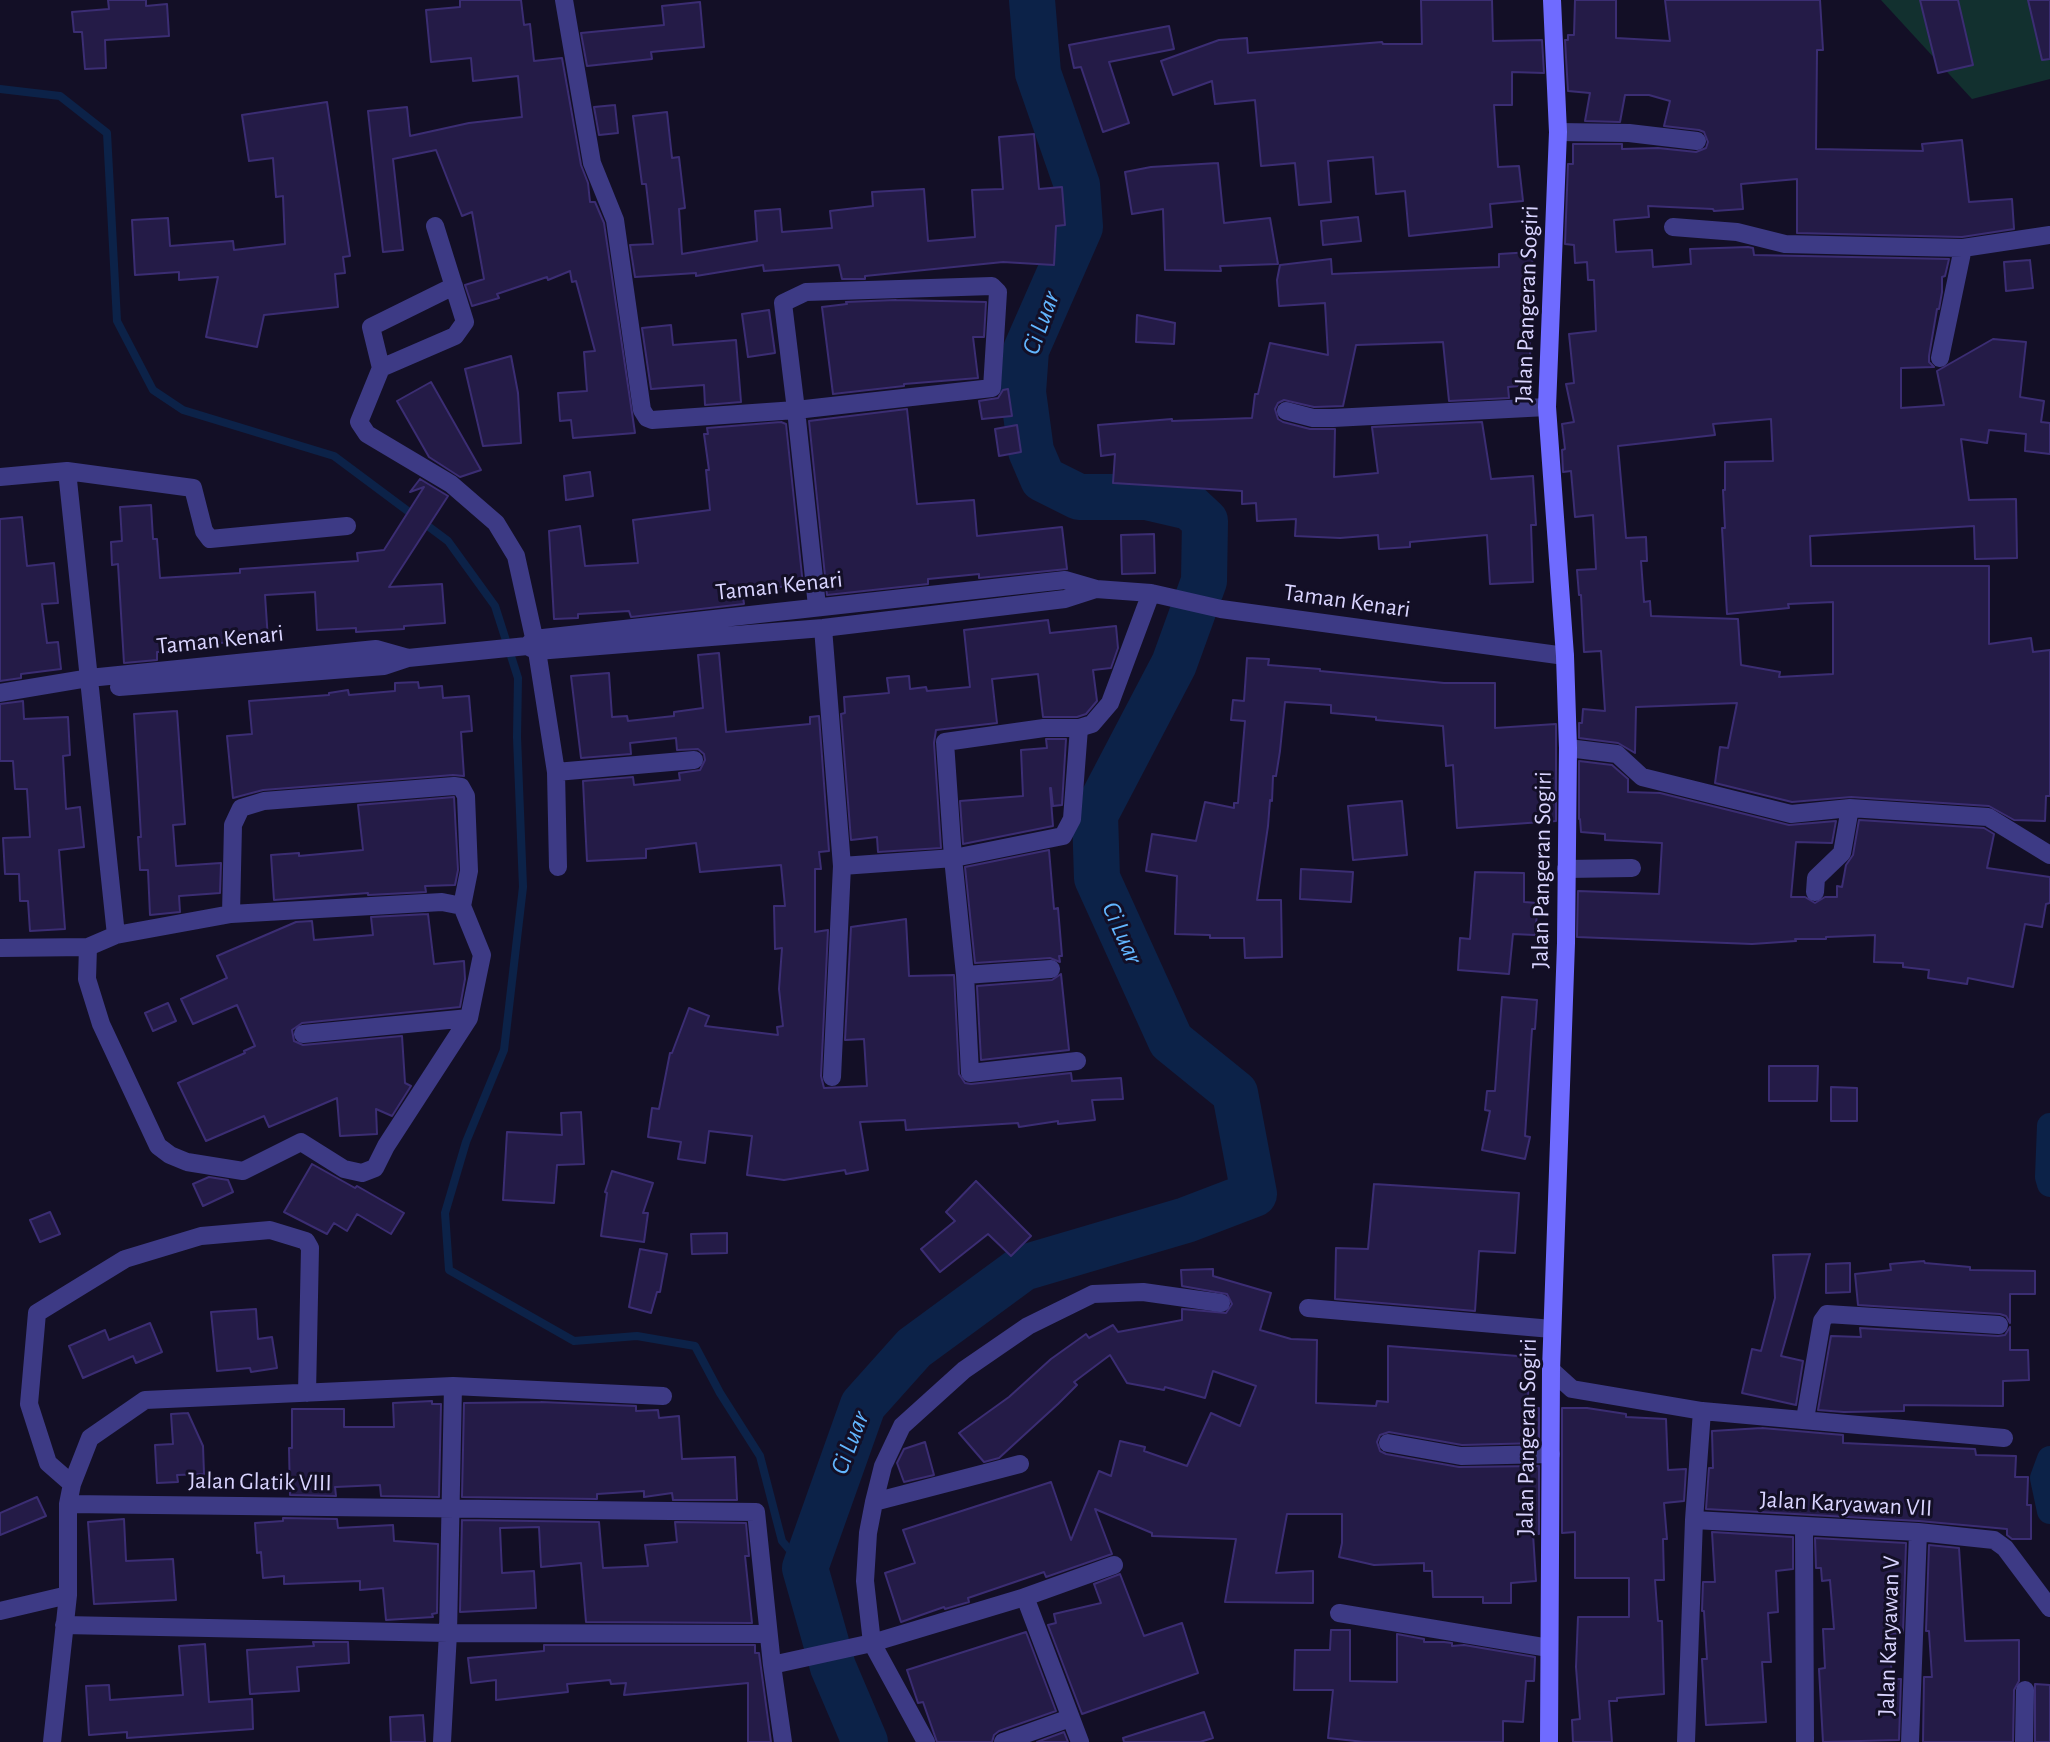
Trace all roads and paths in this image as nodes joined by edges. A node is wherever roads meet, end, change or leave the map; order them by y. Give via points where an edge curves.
1 (564, 0) edge
2 (1552, 0) edge
3 (1558, 132) junction
4 (1697, 141) dead end
5 (435, 226) dead end
6 (1674, 227) dead end
7 (2050, 235) edge
8 (1963, 248) junction
9 (454, 286) junction
10 (1940, 358) dead end
11 (381, 368) junction
12 (1547, 407) junction
13 (796, 410) junction
14 (1286, 411) dead end
15 (66, 471) junction
16 (0, 477) edge
17 (347, 526) dead end
18 (1096, 589) junction
19 (1151, 593) junction
20 (817, 606) junction
21 (823, 628) junction
22 (530, 645) junction
23 (1565, 656) junction
24 (90, 684) junction
25 (0, 692) edge
26 (1079, 728) junction
27 (1569, 748) junction
28 (694, 760) dead end
29 (556, 772) junction
30 (1850, 808) junction
31 (2050, 855) edge
32 (953, 858) junction
33 (842, 866) junction
34 (558, 867) dead end
35 (1632, 868) dead end
36 (1566, 869) junction
37 (1815, 892) dead end
38 (462, 906) junction
39 (231, 914) junction
40 (116, 935) junction
41 (88, 947) junction
42 (0, 948) edge
43 (1051, 970) dead end
44 (965, 975) junction
45 (469, 1018) junction
46 (303, 1034) dead end
47 (1077, 1061) dead end
48 (832, 1077) dead end
49 (1220, 1303) dead end
50 (1308, 1308) dead end
51 (1999, 1325) dead end
52 (1552, 1329) junction
53 (1551, 1370) junction
54 (453, 1386) junction
55 (307, 1393) junction
56 (663, 1395) dead end
57 (1702, 1411) junction
58 (1805, 1419) junction
59 (2004, 1438) dead end
60 (1388, 1443) dead end
61 (1551, 1454) junction
62 (1020, 1464) dead end
63 (72, 1484) junction
64 (874, 1502) junction
65 (68, 1504) junction
66 (451, 1508) junction
67 (1694, 1520) junction
68 (1804, 1526) junction
69 (1918, 1532) junction
70 (1114, 1565) dead end
71 (68, 1595) junction
72 (1025, 1597) junction
73 (2050, 1608) edge
74 (0, 1611) edge
75 (1339, 1613) dead end
76 (64, 1625) junction
77 (448, 1633) junction
78 (768, 1634) junction
79 (869, 1644) junction
80 (1549, 1648) junction
81 (772, 1665) junction
82 (2025, 1690) dead end
83 (1070, 1718) junction
84 (52, 1742) edge
85 (442, 1742) edge
86 (783, 1742) edge
87 (926, 1742) edge
88 (1003, 1742) edge
89 (1080, 1742) edge
90 (1549, 1742) edge
91 (1686, 1742) edge
92 (1805, 1742) edge
93 (1910, 1742) edge
94 (2024, 1742) edge

1 - 13 street via 592,163 615,220 643,415 652,420
2 - 3 street, Jalan Pangeran Sogiri
3 - 4 street
3 - 12 street, Jalan Pangeran Sogiri
5 - 9 street
6 - 8 street via 1737,232 1785,244
7 - 8 street
8 - 10 street
9 - 11 street via 371,327
9 - 11 street via 465,322 455,336
11 - 22 street via 359,422 367,434 451,484 496,523 516,556
12 - 14 street via 1334,418
12 - 23 street, Jalan Pangeran Sogiri
13 - 13 street via 783,303 806,292 992,286 997,290 992,387
13 - 20 street
15 - 16 street
15 - 17 street via 193,488 210,539
15 - 24 street
18 - 19 street, Taman Kenari
18 - 20 street, Taman Kenari via 1065,580
18 - 21 street via 1065,599
19 - 23 street, Taman Kenari via 1221,609
19 - 26 street via 1111,703 1092,724
20 - 22 street, Taman Kenari
21 - 22 street
21 - 33 street
22 - 24 street, Taman Kenari via 408,658 384,666
22 - 29 street
23 - 27 street, Jalan Pangeran Sogiri
24 - 25 street
24 - 40 street
26 - 32 street via 1072,819 1063,836
26 - 32 street via 945,742
27 - 30 street via 1617,754 1642,777 1791,814
27 - 36 street, Jalan Pangeran Sogiri
28 - 29 street
29 - 34 street
30 - 31 street via 1988,817
30 - 37 street via 1842,853 1816,878
32 - 33 street
32 - 44 street
33 - 48 street
35 - 36 street
36 - 52 street, Jalan Pangeran Sogiri
38 - 39 street via 442,901
38 - 39 street via 469,871 466,796 461,787 454,786 264,801 241,808 233,825
38 - 45 street via 482,955
39 - 40 street
40 - 41 street
41 - 42 street
41 - 45 street via 88,979 101,1024 158,1146 187,1162 243,1171 301,1142 344,1169 362,1173 375,1168
43 - 44 street
44 - 47 street via 970,1073
45 - 46 street
49 - 64 street via 1143,1292 1093,1294 1028,1326 964,1370 902,1426 883,1465
50 - 52 street
51 - 58 street via 1826,1314
52 - 53 street, Jalan Pangeran Sogiri
53 - 57 street via 1572,1389
53 - 61 street, Jalan Pangeran Sogiri
54 - 55 street
54 - 56 street
54 - 66 street
55 - 63 street via 145,1400 90,1438
55 - 63 street via 310,1248 306,1241 270,1230 201,1236 125,1259 37,1313 29,1404 48,1463
57 - 58 street
57 - 67 street
58 - 59 street
60 - 61 street via 1461,1456
61 - 80 street, Jalan Pangeran Sogiri
62 - 64 street
63 - 65 street
64 - 79 street via 865,1581
65 - 66 street, Jalan Glatik VIII
65 - 71 street
66 - 77 street
66 - 78 street, Jalan Glatik VIII via 756,1512
67 - 68 street, Jalan Karyawan VII
67 - 91 street
68 - 69 street, Jalan Karyawan VII
68 - 92 street
69 - 73 street, Jalan Karyawan VII via 1994,1540
69 - 93 street, Jalan Karyawan V
70 - 72 street
71 - 74 street
71 - 76 street
72 - 79 street
72 - 83 street
75 - 80 street
76 - 77 street
76 - 84 street
77 - 78 street
77 - 85 street
78 - 81 street
79 - 81 street
79 - 87 street
80 - 90 street, Jalan Pangeran Sogiri
81 - 86 street
82 - 94 street
83 - 88 street
83 - 89 street

